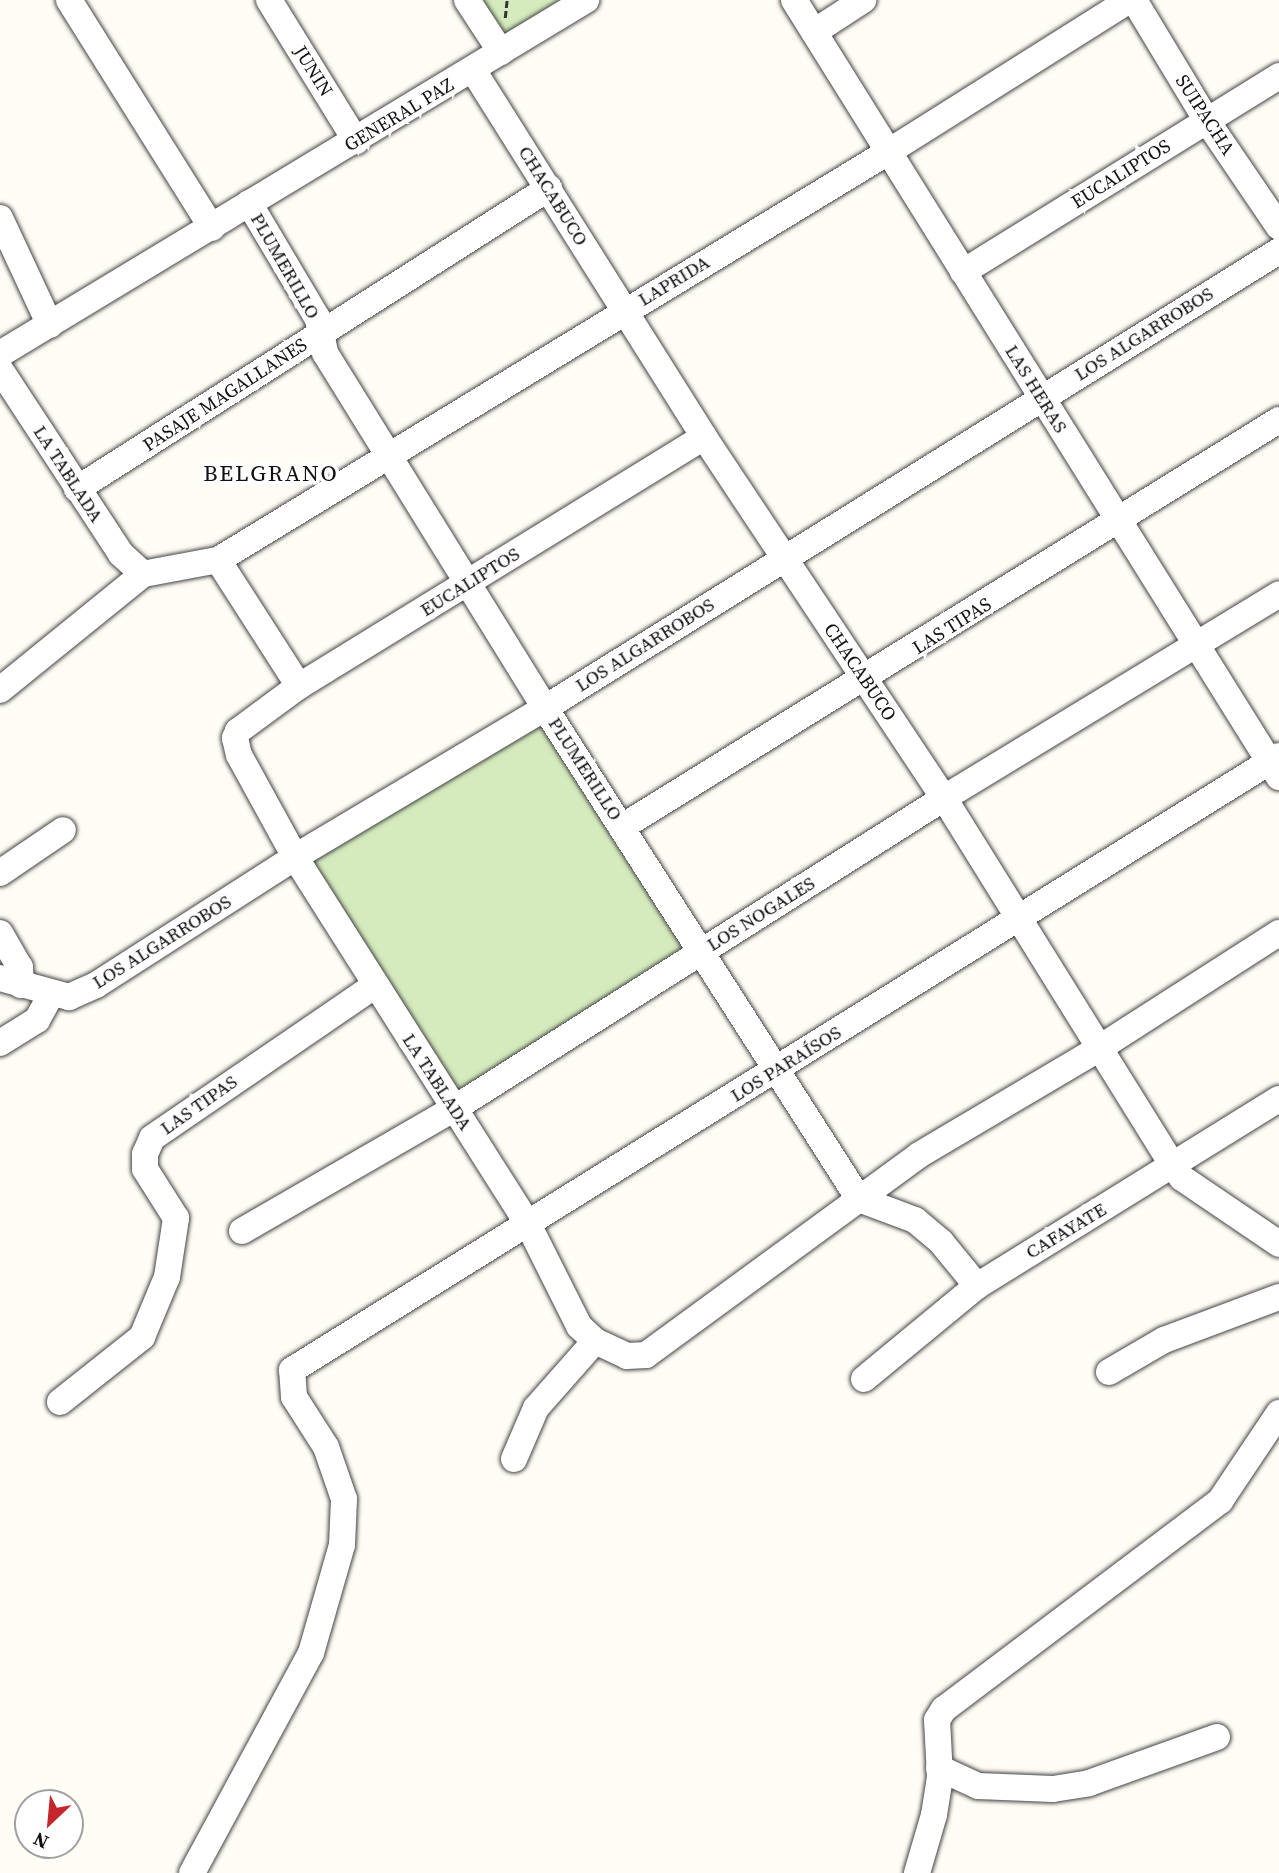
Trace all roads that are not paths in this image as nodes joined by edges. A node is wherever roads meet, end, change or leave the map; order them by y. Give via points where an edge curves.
1 (69, 0) edge
2 (269, 0) edge
3 (467, 0) edge
4 (586, 0) edge
5 (794, 0) edge
6 (863, 0) edge
7 (1131, 0) edge
8 (814, 32) junction
9 (501, 52) junction
10 (473, 70) junction
11 (1279, 76) edge
12 (1207, 121) junction
13 (356, 141) junction
14 (888, 152) junction
15 (549, 188) junction
16 (249, 203) junction
17 (0, 218) edge
18 (1279, 227) edge
19 (212, 228) junction
20 (1279, 250) edge
21 (963, 272) junction
22 (626, 311) junction
23 (50, 325) junction
24 (321, 334) junction
25 (0, 354) edge
26 (0, 369) edge
27 (1041, 398) junction
28 (1279, 420) edge
29 (704, 437) junction
30 (388, 453) junction
31 (77, 489) junction
32 (1121, 522) junction
33 (782, 558) junction
34 (218, 560) junction
35 (142, 574) junction
36 (470, 582) junction
37 (1279, 594) edge
38 (1199, 643) junction
39 (866, 680) junction
40 (299, 686) junction
41 (0, 690) edge
42 (545, 708) junction
43 (238, 731) joint
44 (1276, 765) edge
45 (944, 798) junction
46 (622, 827) junction
47 (62, 830) dead end
48 (295, 857) junction
49 (0, 873) edge
50 (1016, 919) junction
51 (0, 933) edge
52 (1279, 933) edge
53 (704, 951) junction
54 (10, 981) edge
55 (374, 986) junction
56 (51, 995) junction
57 (0, 1043) edge
58 (1098, 1049) junction
59 (779, 1069) junction
60 (1279, 1099) edge
61 (456, 1108) junction
62 (1173, 1166) junction
63 (859, 1199) junction
64 (528, 1224) junction
65 (242, 1231) dead end
66 (1279, 1244) edge
67 (977, 1286) junction
68 (1279, 1297) edge
69 (594, 1341) junction
70 (1109, 1372) dead end
71 (864, 1379) dead end
72 (60, 1402) dead end
73 (1279, 1413) edge
74 (514, 1459) dead end
75 (1217, 1737) dead end
76 (939, 1768) junction
77 (192, 1873) edge
78 (917, 1873) edge

1 - 19 street
2 - 13 street, JUNIN
3 - 9 street
4 - 9 street, GENERAL PAZ
5 - 8 street, LAS HERAS
6 - 8 street
7 - 12 street, SUIPACHA
7 - 14 street, LAPRIDA
8 - 14 street, LAS HERAS
9 - 10 street, GENERAL PAZ
10 - 13 street, GENERAL PAZ
10 - 15 street, CHACABUCO
11 - 12 street, EUCALIPTOS
12 - 18 street, SUIPACHA
12 - 21 street, EUCALIPTOS
13 - 16 street, GENERAL PAZ
14 - 21 street, LAS HERAS
14 - 22 street, LAPRIDA
15 - 22 street, CHACABUCO
15 - 24 street, PASAJE MAGALLANES
16 - 19 street, GENERAL PAZ
16 - 24 street, PLUMERILLO via 318,319
17 - 23 street
19 - 23 street, GENERAL PAZ
20 - 27 street, LOS ALGARROBOS
21 - 27 street, LAS HERAS
22 - 29 street, CHACABUCO
22 - 30 street, LAPRIDA
23 - 25 street, GENERAL PAZ
24 - 30 street, PLUMERILLO via 325,353
24 - 31 street, PASAJE MAGALLANES
26 - 31 street, LA TABLADA
27 - 32 street, LAS HERAS
27 - 33 street, LOS ALGARROBOS
28 - 32 street, LAS TIPAS
29 - 33 street, CHACABUCO
29 - 36 street, EUCALIPTOS
30 - 34 street, LAPRIDA
30 - 36 street, PLUMERILLO
31 - 35 street, LA TABLADA via 121,554
32 - 38 street, LAS HERAS
32 - 39 street, LAS TIPAS
33 - 39 street, CHACABUCO
33 - 42 street, LOS ALGARROBOS
34 - 35 street
34 - 40 street
35 - 41 street
36 - 40 street, EUCALIPTOS
36 - 42 street, PLUMERILLO
37 - 38 street, LOS NOGALES
38 - 44 street, LAS HERAS
38 - 45 street, LOS NOGALES
39 - 45 street, CHACABUCO
39 - 46 street, LAS TIPAS
40 - 43 street, EUCALIPTOS
42 - 46 street, PLUMERILLO
42 - 48 street, LOS ALGARROBOS
43 - 48 street, LA TABLADA via 234,746
44 - 50 street, LOS PARAÍSOS
45 - 50 street, CHACABUCO
45 - 53 street, LOS NOGALES
46 - 53 street, PLUMERILLO
47 - 49 street
48 - 55 street, LA TABLADA
48 - 56 street, LOS ALGARROBOS via 96,985 69,997
50 - 58 street, CHACABUCO
50 - 59 street, LOS PARAÍSOS
51 - 54 street via 20,967
52 - 58 street, LA TABLADA
53 - 59 street, PLUMERILLO
53 - 61 street, LOS NOGALES
54 - 56 street, LOS ALGARROBOS
55 - 61 street, LA TABLADA
55 - 72 street, LAS TIPAS via 152,1138 145,1169 176,1218 167,1277 142,1337
56 - 57 street via 37,1020
58 - 62 street, CHACABUCO
58 - 63 street, LA TABLADA via 919,1156
59 - 63 street, PLUMERILLO
59 - 64 street, LOS PARAÍSOS
60 - 62 street, CAFAYATE
61 - 64 street, LA TABLADA
61 - 65 street, LOS NOGALES
62 - 66 street, CHACABUCO via 1182,1178
62 - 67 street, CAFAYATE
63 - 67 street via 915,1220 941,1242
63 - 69 street, LA TABLADA via 688,1328 646,1354 627,1356
64 - 69 street, LA TABLADA via 579,1326
64 - 77 street, LOS PARAÍSOS via 292,1370 294,1397 326,1447 344,1499 342,1545 310,1653
67 - 71 street, CAFAYATE
68 - 70 street via 1164,1340
69 - 74 street via 536,1408
73 - 76 street via 1220,1501 944,1709 937,1720
75 - 76 street via 1089,1783 1054,1789 978,1786
76 - 78 street via 934,1815

